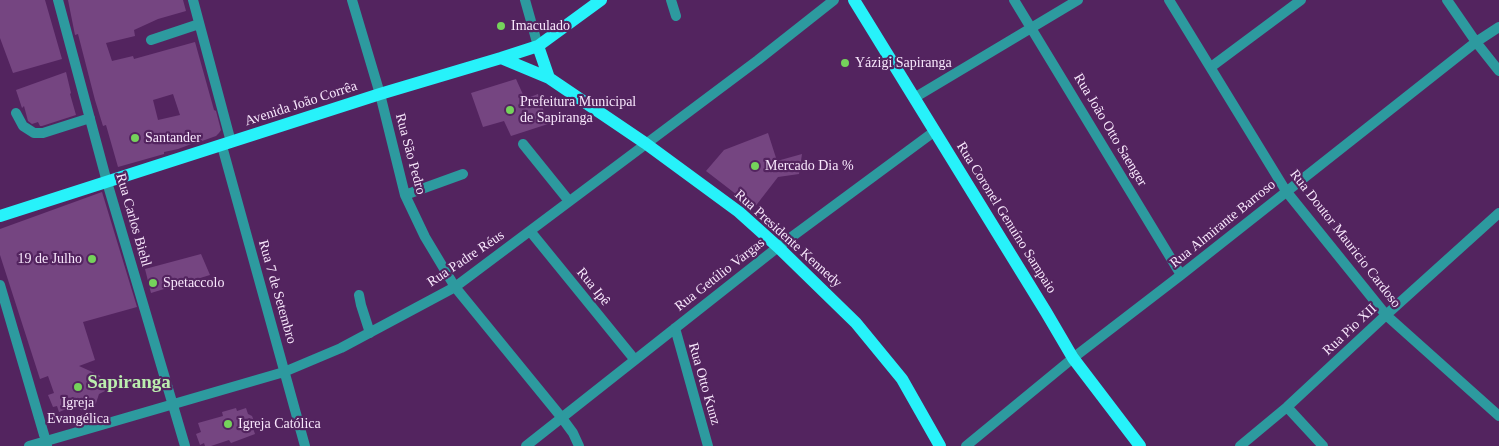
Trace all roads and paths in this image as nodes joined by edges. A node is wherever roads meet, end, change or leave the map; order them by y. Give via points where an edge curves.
1 (58, 0) edge
2 (193, 0) edge
3 (352, 0) edge
4 (525, 0) edge
5 (601, 0) edge
6 (671, 0) edge
7 (834, 0) edge
8 (854, 0) edge
9 (1014, 0) edge
10 (1078, 0) edge
11 (1169, 0) edge
12 (1301, 0) edge
13 (1447, 0) edge
14 (676, 16) dead end
15 (199, 24) junction
16 (1499, 27) edge
17 (1032, 29) junction
18 (151, 40) dead end
19 (1476, 42) junction
20 (538, 46) junction
21 (501, 58) junction
22 (1211, 67) junction
23 (1499, 70) edge
24 (548, 78) junction
25 (380, 94) junction
26 (914, 98) junction
27 (16, 113) dead end
28 (90, 118) junction
29 (935, 131) junction
30 (645, 143) junction
31 (226, 144) junction
32 (523, 144) dead end
33 (463, 174) dead end
34 (107, 182) junction
35 (1286, 191) junction
36 (405, 195) junction
37 (570, 201) junction
38 (1499, 213) edge
39 (0, 216) edge
40 (530, 231) junction
41 (778, 247) junction
42 (1181, 275) junction
43 (0, 285) edge
44 (455, 286) junction
45 (359, 296) dead end
46 (1386, 315) junction
47 (675, 328) junction
48 (370, 332) junction
49 (1074, 358) junction
50 (635, 360) junction
51 (284, 372) junction
52 (173, 404) junction
53 (1287, 407) junction
54 (1499, 416) edge
55 (562, 418) junction
56 (47, 443) edge
57 (29, 446) edge
58 (185, 446) edge
59 (305, 446) edge
60 (526, 446) edge
61 (579, 446) edge
62 (708, 446) edge
63 (940, 446) edge
64 (966, 446) edge
65 (1140, 446) edge
66 (1240, 446) edge
67 (1323, 446) edge

1 - 28 street, Rua Carlos Biehl
2 - 15 street, Rua 7 de Setembro
3 - 25 street, Rua São Pedro
4 - 20 street
5 - 20 main road, Avenida João Corrêa
6 - 14 street
7 - 30 street, Rua Padre Réus
8 - 26 main road, Rua Coronel Genuíno Sampaio
9 - 17 street, Rua João Otto Saenger
10 - 17 street
11 - 22 street, Rua Doutor Mauricio Cardoso
12 - 22 street
13 - 19 street
15 - 18 street
15 - 31 street, Rua 7 de Setembro
16 - 19 street, Rua Almirante Barroso
17 - 26 street
17 - 42 street, Rua João Otto Saenger
19 - 23 street
19 - 35 street, Rua Almirante Barroso
20 - 21 main road, Avenida João Corrêa
20 - 24 main road
21 - 24 main road, Rua Presidente Kennedy
21 - 25 main road, Avenida João Corrêa
22 - 35 street, Rua Doutor Mauricio Cardoso
24 - 30 main road, Rua Presidente Kennedy
25 - 31 main road, Avenida João Corrêa
25 - 36 street, Rua São Pedro
26 - 29 main road, Rua Coronel Genuíno Sampaio
27 - 28 street via 23,126 34,133
28 - 34 street, Rua Carlos Biehl
29 - 41 street, Rua Getúlio Vargas
29 - 49 main road, Rua Coronel Genuíno Sampaio
30 - 37 street, Rua Padre Réus
30 - 41 main road, Rua Presidente Kennedy via 739,212
31 - 34 main road, Avenida João Corrêa
31 - 51 street, Rua 7 de Setembro
32 - 37 street
33 - 36 street
34 - 39 main road, Avenida João Corrêa
34 - 52 street, Rua Carlos Biehl
35 - 42 street, Rua Almirante Barroso
35 - 46 street, Rua Doutor Mauricio Cardoso
36 - 44 street, Rua São Pedro via 425,237
37 - 40 street, Rua Padre Réus
38 - 46 street, Rua Pio XII
40 - 44 street, Rua Padre Réus
40 - 50 street, Rua Ipê
41 - 47 street, Rua Getúlio Vargas
41 - 63 main road, Rua Presidente Kennedy via 856,323 902,379
42 - 49 street, Rua Almirante Barroso
43 - 56 street
44 - 48 street, Rua Padre Réus
44 - 55 street, Rua São Pedro
45 - 48 street
46 - 53 street, Rua Pio XII
46 - 54 street, Rua Doutor Mauricio Cardoso
47 - 50 street, Rua Getúlio Vargas
47 - 62 street, Rua Otto Kunz
48 - 51 street, Rua Padre Réus
49 - 64 street, Rua Almirante Barroso
49 - 65 main road, Rua Coronel Genuíno Sampaio
50 - 55 street, Rua Getúlio Vargas
51 - 52 street, Rua Padre Réus
51 - 59 street, Rua 7 de Setembro
52 - 56 street, Rua Padre Réus
52 - 58 street, Rua Carlos Biehl
53 - 66 street, Rua Pio XII
53 - 67 street
55 - 60 street, Rua Getúlio Vargas
55 - 61 street, Rua São Pedro
56 - 57 street, Rua Padre Réus

